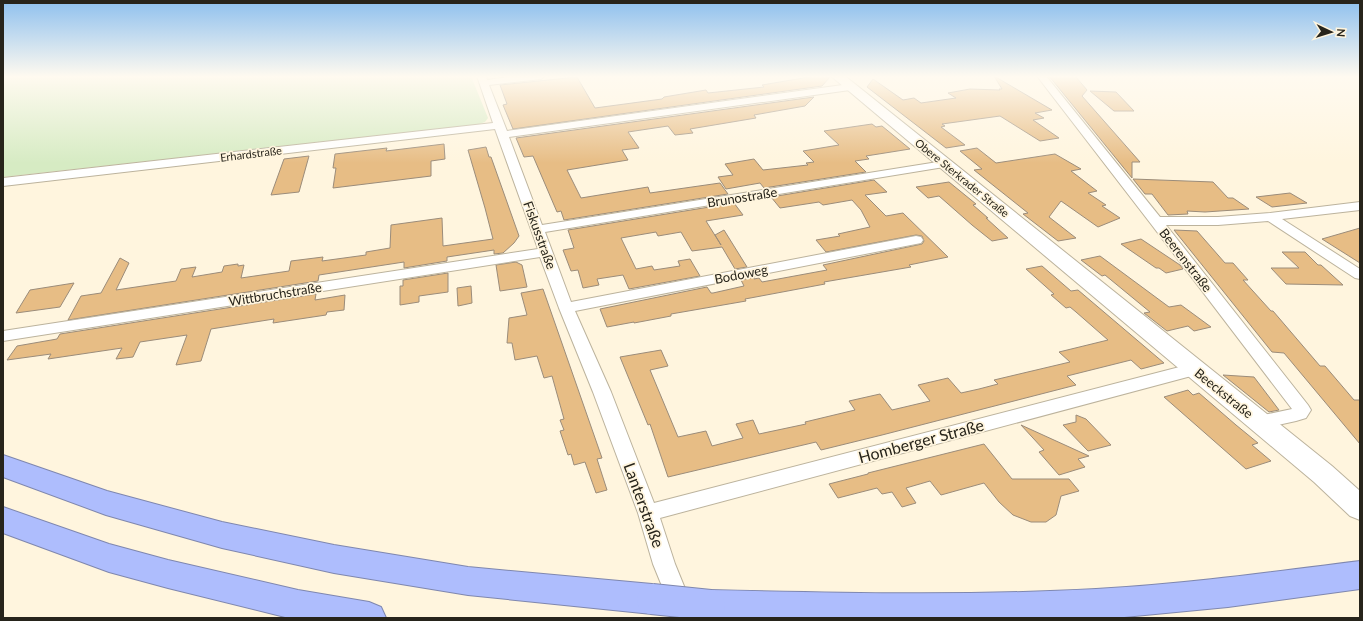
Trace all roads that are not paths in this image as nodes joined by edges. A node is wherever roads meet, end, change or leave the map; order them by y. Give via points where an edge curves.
1 (491, 105) edge
2 (704, 105) edge
3 (872, 105) edge
4 (1064, 105) edge
5 (501, 130) junction
6 (944, 164) junction
7 (3, 182) edge
8 (1360, 206) edge
9 (1270, 217) junction
10 (1156, 221) junction
11 (539, 229) junction
12 (916, 240) dead end
13 (546, 252) junction
14 (1360, 275) edge
15 (1086, 280) joint
16 (566, 308) junction
17 (3, 336) edge
18 (1195, 369) junction
19 (602, 392) joint
20 (1260, 422) junction
21 (3, 466) edge
22 (1360, 508) edge
23 (648, 512) junction
24 (3, 520) edge
25 (1360, 575) edge
26 (698, 611) edge
27 (369, 618) edge

1 - 5 street, Fiskusstraße
2 - 5 street, Erhardstraße
3 - 6 street, Obere Sterkrader Straße
4 - 10 street, Beerenstraße
5 - 7 street, Erhardstraße
5 - 11 street, Fiskusstraße
6 - 11 street, Brunostraße
6 - 15 street, Obere Sterkrader Straße
8 - 9 street
9 - 10 street via 1218,221
9 - 14 street
10 - 20 street, Beerenstraße via 1302,410 1296,415
11 - 13 street, Fiskusstraße
12 - 16 street, Bodoweg
13 - 16 street, Fiskusstraße
13 - 17 street, Wittbruchstraße
15 - 18 street, Beeckstraße
16 - 19 street, Fiskusstraße
18 - 20 street, Beeckstraße
18 - 23 street, Homberger Straße
19 - 23 street, Lanterstraße
20 - 22 street, Beeckstraße
21 - 26 highway, bridge via 106,503 222,535 327,557 468,581 652,599
23 - 26 street, Lanterstraße via 664,564
24 - 27 highway via 109,558 168,574 298,605
25 - 26 highway via 1239,592 1097,604

